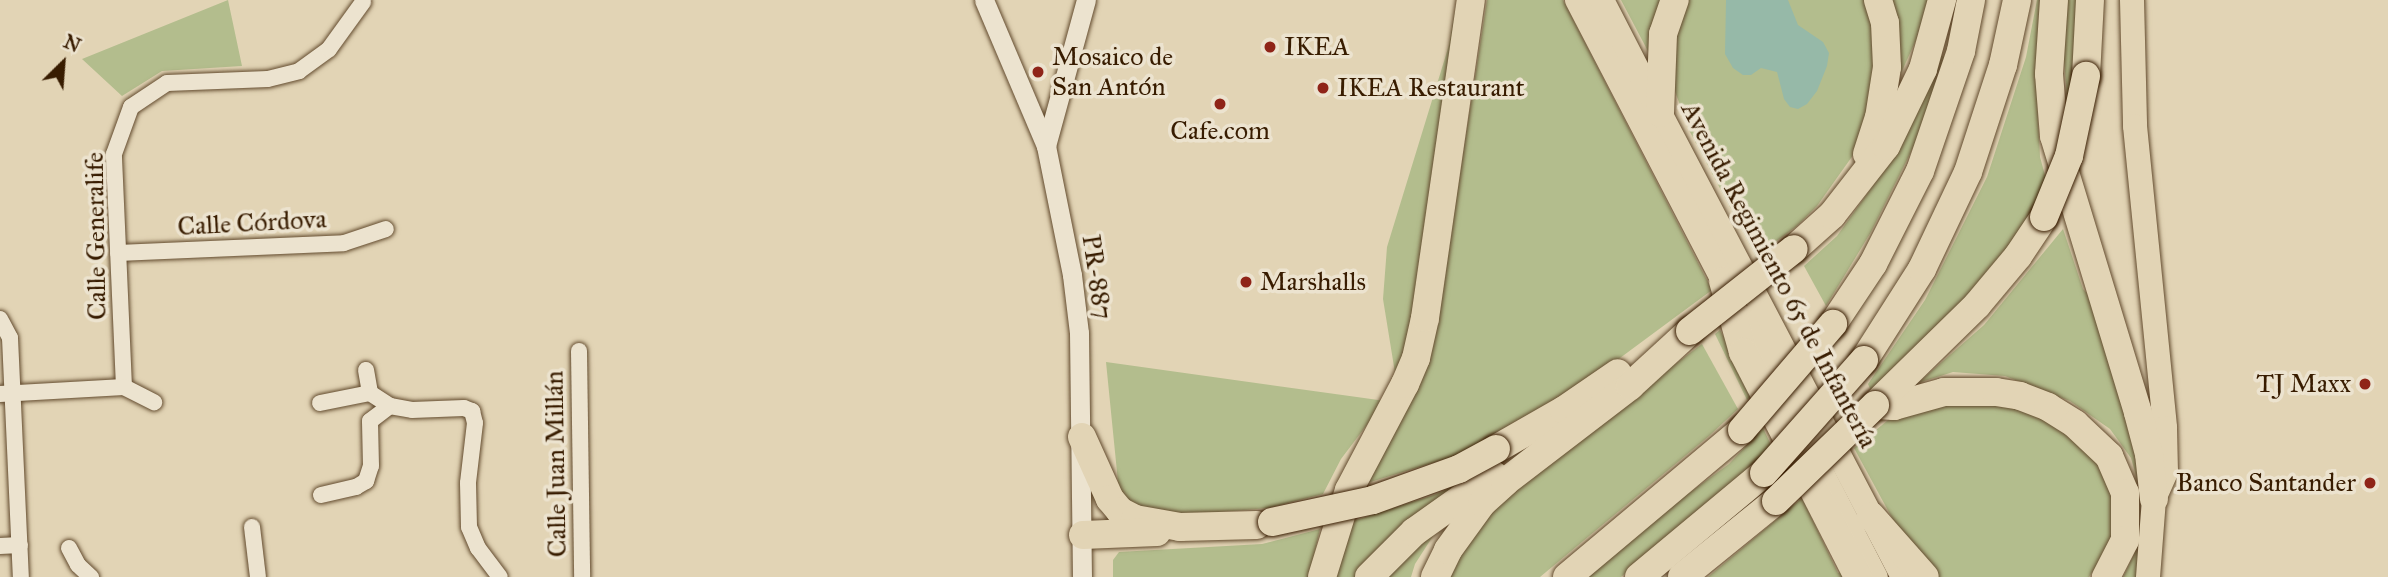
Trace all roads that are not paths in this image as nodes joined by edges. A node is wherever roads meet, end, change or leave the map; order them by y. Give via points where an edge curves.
1 (984, 0) edge
2 (1086, 0) edge
3 (1471, 0) edge
4 (1577, 0) edge
5 (1602, 0) edge
6 (1675, 0) edge
7 (1878, 0) edge
8 (1942, 0) edge
9 (1971, 0) edge
10 (2017, 0) edge
11 (2054, 0) edge
12 (2090, 0) edge
13 (2132, 0) edge
14 (363, 2) dead end
15 (1660, 113) junction
16 (1046, 146) junction
17 (1859, 184) junction
18 (386, 229) dead end
19 (118, 253) junction
20 (1723, 281) junction
21 (0, 320) edge
22 (1689, 331) junction
23 (579, 351) dead end
24 (366, 370) dead end
25 (124, 387) junction
26 (6, 393) edge
27 (370, 393) junction
28 (154, 402) dead end
29 (320, 403) dead end
30 (1875, 405) junction
31 (390, 406) junction
32 (1082, 437) junction
33 (1544, 452) junction
34 (321, 495) dead end
35 (2154, 499) junction
36 (1871, 516) junction
37 (1265, 524) junction
38 (252, 527) dead end
39 (1083, 535) junction
40 (0, 545) edge
41 (20, 545) junction
42 (69, 548) dead end
43 (1688, 574) edge
44 (21, 577) edge
45 (91, 577) edge
46 (258, 577) edge
47 (500, 577) edge
48 (582, 577) edge
49 (1082, 577) edge
50 (1322, 577) edge
51 (1369, 577) edge
52 (1435, 577) edge
53 (1567, 577) edge
54 (1639, 577) edge
55 (1857, 577) edge
56 (1876, 577) edge
57 (1903, 577) edge
58 (1925, 577) edge
59 (2106, 577) edge
60 (2148, 577) edge

1 - 16 street, PR-887
2 - 16 street
3 - 50 highway via 1416,358 1349,490
4 - 20 main road, Avenida Regimiento 65 de Infantería
5 - 15 main road, Avenida Regimiento 65 de Infantería
6 - 15 highway via 1663,34
7 - 17 highway via 1885,23 1887,67 1879,118
8 - 17 highway via 1908,106
9 - 53 highway, bridge via 1948,95 1920,171 1873,264 1833,324 1742,430
10 - 54 highway, bridge via 2003,65 1968,172 1922,269 1864,360 1764,473
11 - 35 highway via 2049,74 2054,136 2138,413
12 - 30 highway, bridge via 2085,76 2069,156 2043,217 2018,256 1976,305
13 - 35 main road via 2135,126 2165,428 2166,472
14 - 19 street, Calle Generalife via 329,49 299,71 268,79 167,83 131,107 114,154
15 - 36 main road, Avenida Regimiento 65 de Infantería
16 - 32 street, PR-887 via 1077,314
17 - 22 highway, bridge via 1794,249
18 - 19 street, Calle Córdova via 344,243
19 - 25 street, Calle Generalife
20 - 55 highway via 1743,352
20 - 56 main road, Avenida Regimiento 65 de Infantería
21 - 26 street via 10,338
22 - 33 highway via 1630,386
22 - 37 highway, bridge via 1459,469 1373,500
23 - 48 street, Calle Juan Millán
24 - 27 street
25 - 26 street
25 - 28 street
26 - 41 street
27 - 29 street
27 - 31 street
30 - 43 highway, bridge via 1776,501
30 - 59 highway via 1895,406 1944,392 1996,392 2048,407 2076,424 2109,456 2125,493 2125,540
31 - 34 street via 370,421 371,466 366,481
31 - 47 street via 472,411 469,527
32 - 37 highway via 1110,499 1135,519 1180,527
32 - 39 street, PR-887
33 - 51 highway via 1488,479 1442,511
33 - 52 highway via 1482,503 1448,550
35 - 60 main road
36 - 57 main road, Avenida Regimiento 65 de Infantería
36 - 58 highway
37 - 39 highway via 1192,533
38 - 46 street
39 - 49 street, PR-887
40 - 41 street
41 - 44 street
42 - 45 street

